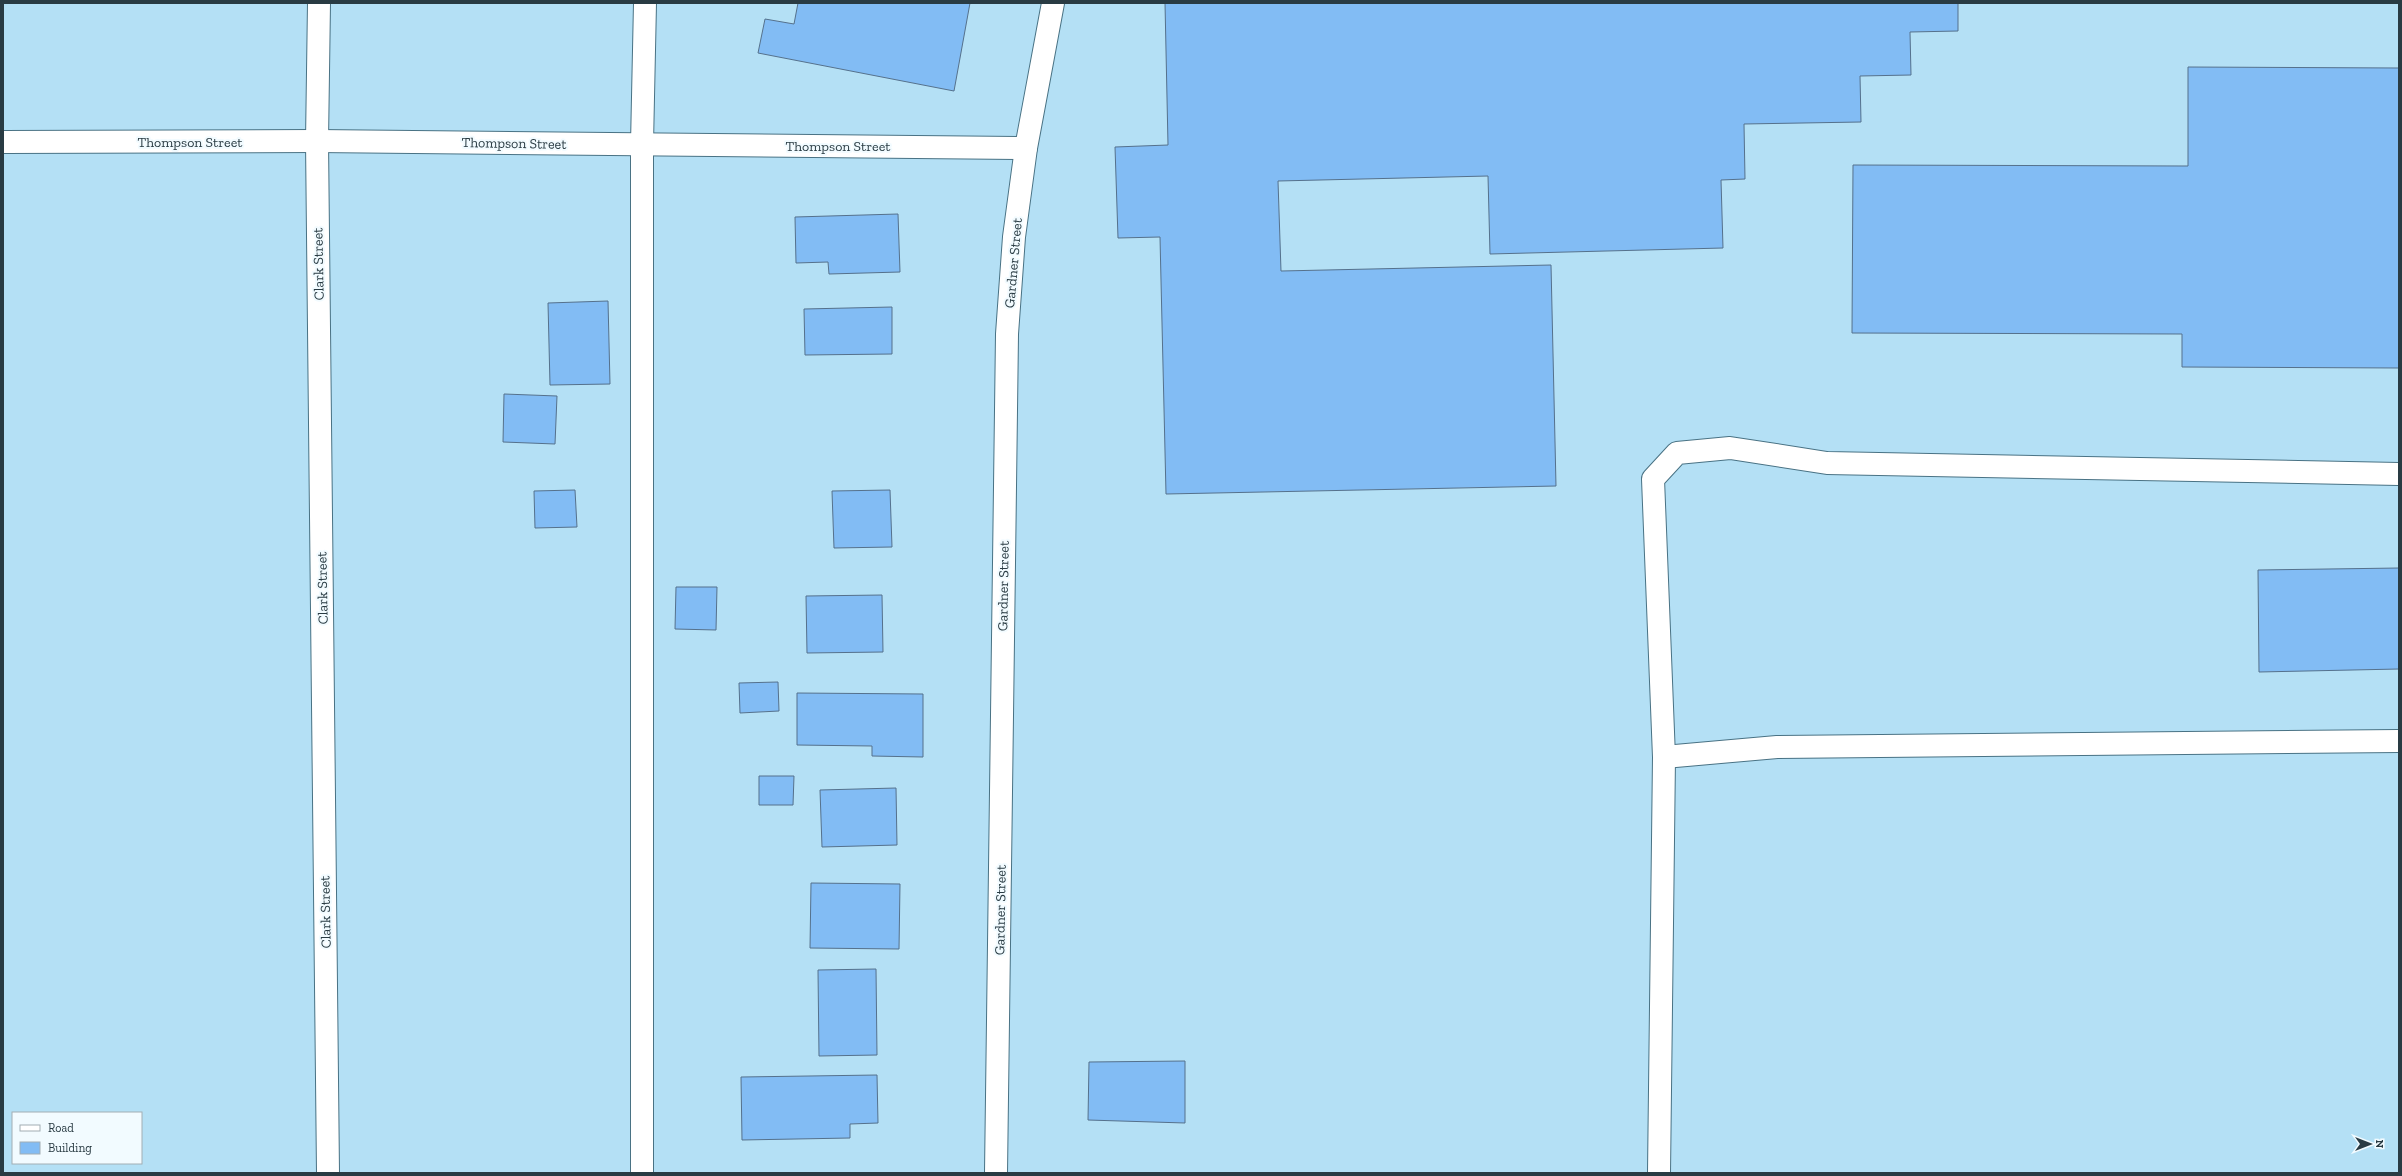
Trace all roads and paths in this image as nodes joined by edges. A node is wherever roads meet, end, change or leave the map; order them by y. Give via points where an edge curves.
1 (319, 3) edge
2 (645, 3) edge
3 (1053, 3) edge
4 (317, 141) junction
5 (3, 142) edge
6 (642, 144) junction
7 (1026, 148) junction
8 (2399, 474) edge
9 (2399, 741) edge
10 (1664, 758) junction
11 (328, 1173) edge
12 (642, 1173) edge
13 (996, 1173) edge
14 (1659, 1173) edge

1 - 4 street, Clark Street
2 - 6 street
3 - 7 street, Gardner Street
4 - 5 street, Thompson Street
4 - 6 street, Thompson Street
4 - 11 street, Clark Street
6 - 7 street, Thompson Street
6 - 12 street
7 - 13 street, Gardner Street via 1014,237 1007,334
8 - 10 street via 1827,463 1730,448 1677,453 1654,479
9 - 10 street via 1777,747
10 - 14 street

